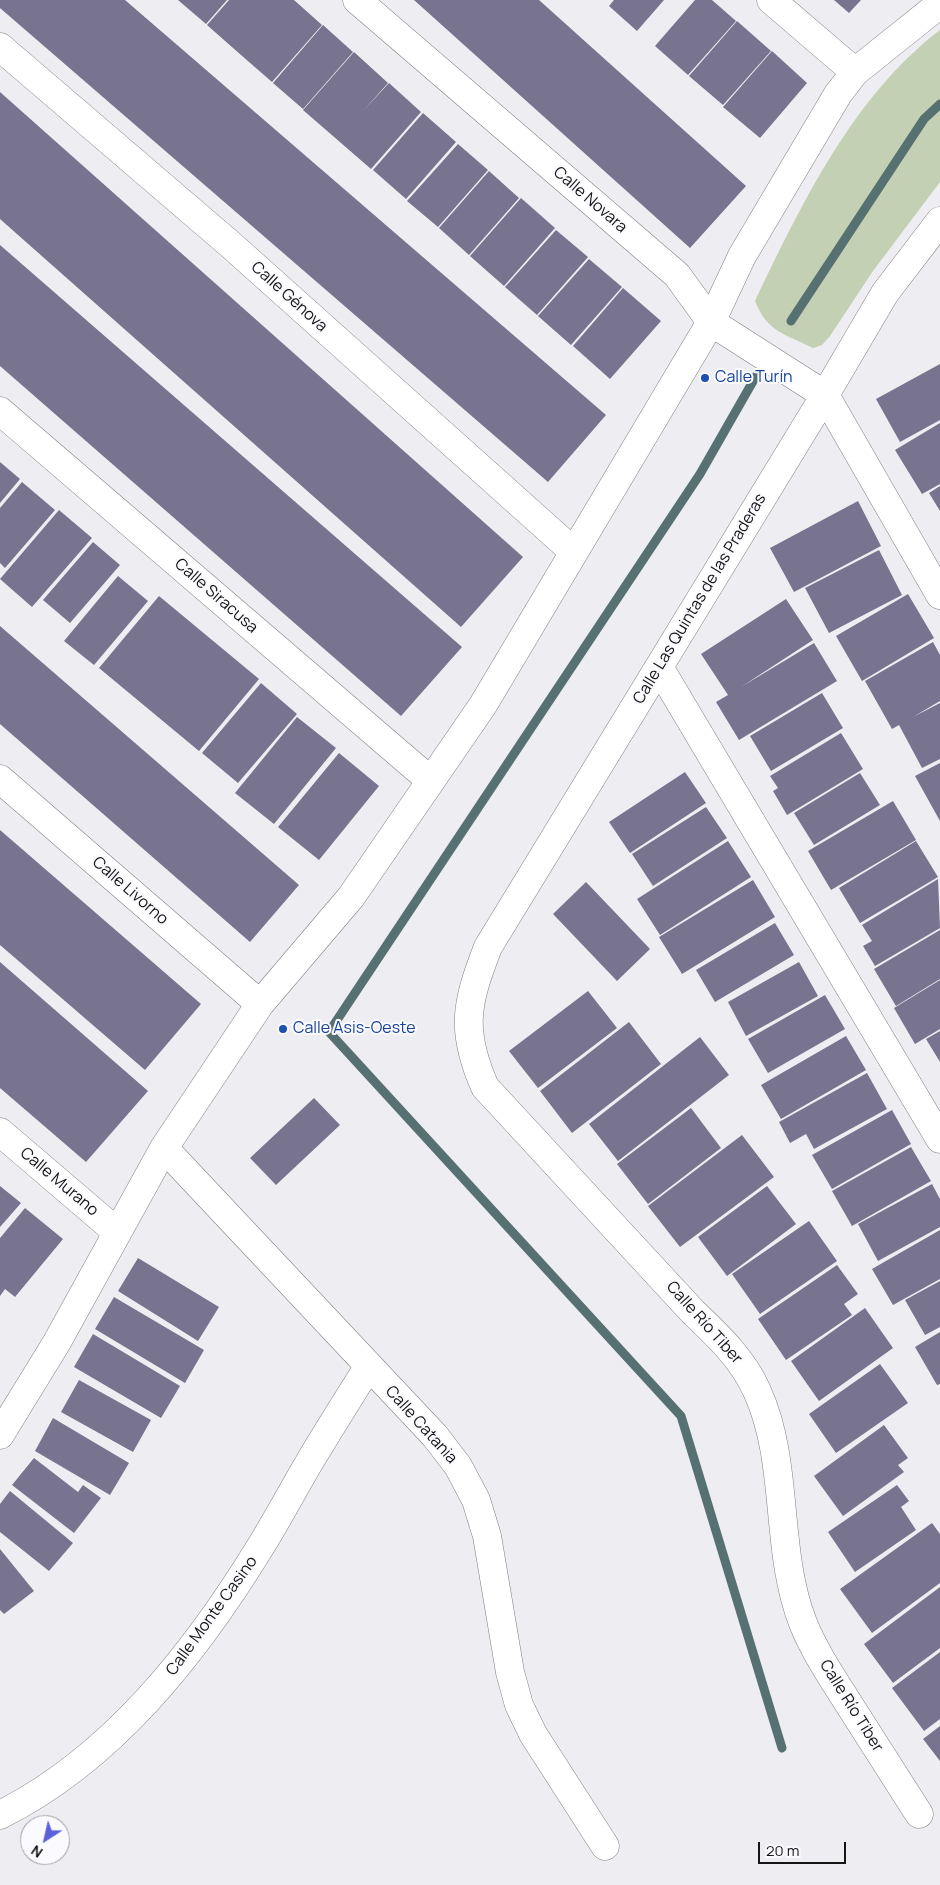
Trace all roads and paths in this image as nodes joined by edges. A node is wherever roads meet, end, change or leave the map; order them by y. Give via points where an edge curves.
1 (357, 0) edge
2 (771, 0) edge
3 (940, 4) edge
4 (0, 47) edge
5 (855, 72) junction
6 (940, 221) edge
7 (711, 322) junction
8 (825, 395) junction
9 (0, 411) edge
10 (574, 552) junction
11 (940, 595) edge
12 (659, 666) junction
13 (0, 779) edge
14 (431, 781) junction
15 (473, 985) joint
16 (260, 1004) junction
17 (0, 1132) edge
18 (940, 1139) edge
19 (164, 1148) junction
20 (117, 1232) junction
21 (368, 1367) junction
22 (0, 1434) edge
23 (919, 1814) dead end
24 (0, 1815) edge
25 (605, 1846) dead end

1 - 7 street, Calle Novara via 678,275
2 - 5 street
3 - 5 street
4 - 10 street, Calle Génova via 231,246
5 - 7 street via 838,94 742,256
6 - 8 street, Calle Las Quintas de las Praderas via 885,293
7 - 8 street, Calle Novara
7 - 10 street
8 - 11 street
8 - 12 street, Calle Las Quintas de las Praderas
9 - 14 street, Calle Siracusa
10 - 14 street via 483,705
12 - 15 street, Calle Las Quintas de las Praderas via 488,948
12 - 18 street
13 - 16 street, Calle Livorno
14 - 16 street via 351,897
15 - 23 street, Calle Río Tiber via 468,1031 485,1087 721,1339 746,1370 757,1390 766,1413 774,1455 788,1569 804,1624 830,1675
16 - 19 street
17 - 20 street, Calle Murano
19 - 20 street
19 - 21 street, Calle Catania
20 - 22 street via 57,1342
21 - 24 street, Calle Monte Casino via 259,1549 206,1629 160,1687 71,1770
21 - 25 street, Calle Catania via 435,1436 458,1466 476,1500 487,1536 510,1672 519,1705 533,1734

